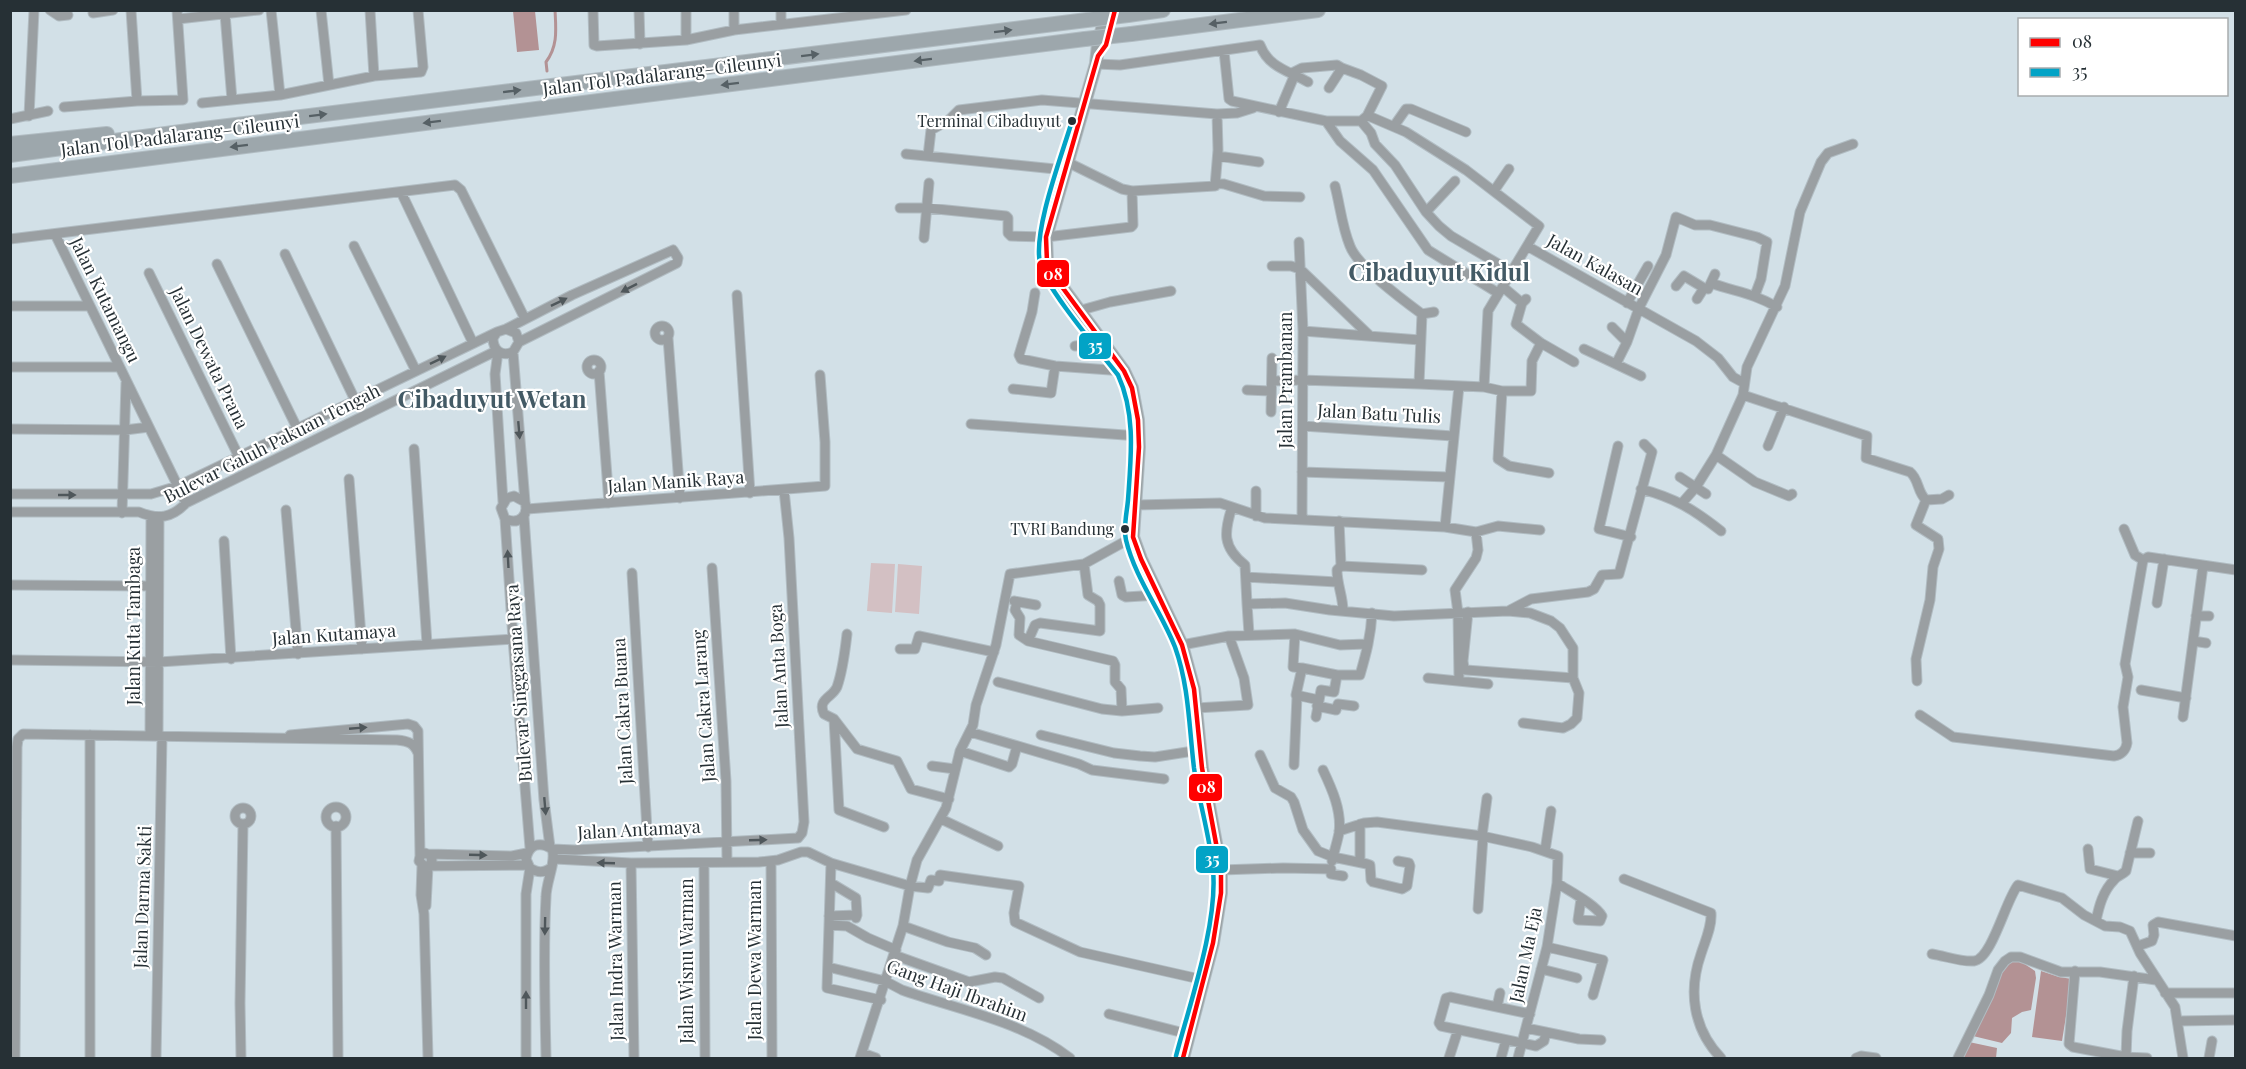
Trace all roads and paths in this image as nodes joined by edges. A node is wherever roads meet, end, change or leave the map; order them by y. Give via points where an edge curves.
1 (34, 10) edge
2 (50, 10) edge
3 (113, 10) edge
4 (131, 10) edge
5 (259, 10) edge
6 (271, 10) edge
7 (321, 10) edge
8 (370, 10) edge
9 (418, 10) edge
10 (593, 10) edge
11 (639, 10) edge
12 (686, 10) edge
13 (734, 10) edge
14 (781, 10) edge
15 (906, 10) edge
16 (1107, 10) edge
17 (1163, 10) edge
18 (1318, 10) edge
19 (875, 12) edge
20 (93, 13) dead end
21 (1122, 13) edge
22 (225, 14) junction
23 (68, 15) dead end
24 (177, 15) edge
25 (830, 15) edge
26 (782, 24) junction
27 (734, 30) junction
28 (686, 40) junction
29 (640, 44) junction
30 (1224, 51) junction
31 (1097, 60) junction
32 (1342, 68) junction
33 (1293, 74) junction
34 (374, 76) junction
35 (1308, 82) dead end
36 (329, 85) junction
37 (1329, 88) dead end
38 (280, 95) junction
39 (232, 100) junction
40 (137, 101) junction
41 (202, 103) dead end
42 (1085, 104) junction
43 (64, 107) dead end
44 (1256, 108) junction
45 (48, 111) dead end
46 (1279, 112) junction
47 (1217, 114) junction
48 (29, 116) junction
49 (10, 118) edge
50 (1364, 119) junction
51 (1326, 121) junction
52 (1394, 126) junction
53 (203, 129) junction
54 (1466, 132) dead end
55 (10, 144) edge
56 (1853, 144) dead end
57 (906, 154) dead end
58 (10, 155) edge
59 (928, 156) junction
60 (1218, 156) junction
61 (1259, 162) dead end
62 (1066, 166) junction
63 (1509, 169) dead end
64 (10, 176) edge
65 (1455, 181) dead end
66 (929, 183) dead end
67 (1215, 183) junction
68 (1335, 186) dead end
69 (1132, 191) junction
70 (1494, 191) junction
71 (401, 192) junction
72 (1300, 197) dead end
73 (900, 208) dead end
74 (927, 208) junction
75 (1426, 212) junction
76 (55, 234) junction
77 (1046, 237) junction
78 (924, 238) dead end
79 (10, 239) edge
80 (1299, 242) dead end
81 (354, 246) dead end
82 (1527, 246) junction
83 (285, 254) dead end
84 (217, 264) dead end
85 (1272, 266) dead end
86 (1648, 266) dead end
87 (1300, 269) junction
88 (1512, 272) junction
89 (149, 273) dead end
90 (1710, 282) junction
91 (1676, 286) dead end
92 (1501, 290) junction
93 (1171, 291) dead end
94 (1035, 292) dead end
95 (737, 295) dead end
96 (1755, 295) junction
97 (1697, 299) dead end
98 (1627, 303) junction
99 (10, 306) edge
100 (89, 306) junction
101 (1777, 307) junction
102 (1639, 308) junction
103 (1078, 311) junction
104 (1434, 312) dead end
105 (1422, 314) junction
106 (525, 319) junction
107 (1612, 327) dead end
108 (506, 328) junction
109 (1302, 331) junction
110 (496, 332) junction
111 (1369, 335) junction
112 (668, 338) dead end
113 (1420, 340) junction
114 (519, 342) junction
115 (1627, 342) junction
116 (473, 343) junction
117 (1102, 343) junction
118 (1541, 343) junction
119 (1075, 346) dead end
120 (1584, 349) dead end
121 (497, 351) junction
122 (513, 352) junction
123 (1272, 358) dead end
124 (1574, 362) dead end
125 (1616, 364) junction
126 (1055, 366) junction
127 (10, 367) edge
128 (119, 368) junction
129 (416, 371) junction
130 (1124, 371) junction
131 (599, 372) dead end
132 (820, 375) dead end
133 (1641, 376) dead end
134 (1301, 380) junction
135 (126, 381) junction
136 (1742, 382) junction
137 (1419, 384) junction
138 (1271, 386) junction
139 (1459, 386) junction
140 (1484, 387) junction
141 (1013, 389) dead end
142 (1247, 390) dead end
143 (1502, 391) junction
144 (1743, 395) junction
145 (356, 400) junction
146 (1784, 407) junction
147 (1271, 412) dead end
148 (327, 414) junction
149 (971, 424) dead end
150 (148, 426) junction
151 (1303, 426) junction
152 (297, 428) junction
153 (10, 429) edge
154 (125, 430) junction
155 (335, 431) junction
156 (1139, 436) junction
157 (1453, 436) junction
158 (1644, 444) dead end
159 (1618, 446) dead end
160 (1768, 446) dead end
161 (414, 449) dead end
162 (1716, 455) junction
163 (239, 457) junction
164 (1302, 472) junction
165 (1549, 473) dead end
166 (1449, 477) junction
167 (1680, 477) dead end
168 (349, 479) dead end
169 (178, 486) junction
170 (1696, 487) junction
171 (1641, 489) junction
172 (784, 490) junction
173 (1256, 491) dead end
174 (750, 493) junction
175 (10, 494) edge
176 (1706, 494) dead end
177 (1792, 494) dead end
178 (123, 495) junction
179 (1949, 495) dead end
180 (680, 498) junction
181 (1926, 500) junction
182 (503, 502) junction
183 (186, 503) junction
184 (609, 503) junction
185 (1682, 503) junction
186 (1136, 505) junction
187 (1232, 507) junction
188 (525, 509) junction
189 (286, 510) dead end
190 (10, 512) edge
191 (122, 513) junction
192 (1256, 516) junction
193 (155, 517) junction
194 (505, 519) junction
195 (1302, 519) junction
196 (1339, 521) junction
197 (1445, 527) junction
198 (2124, 529) dead end
199 (1540, 530) dead end
200 (1721, 531) dead end
201 (1476, 532) junction
202 (1133, 537) junction
203 (1631, 537) junction
204 (225, 541) dead end
205 (2143, 560) junction
206 (2164, 560) junction
207 (1084, 564) junction
208 (1341, 566) junction
209 (2203, 566) junction
210 (712, 568) dead end
211 (1422, 570) dead end
212 (2235, 570) edge
213 (632, 573) dead end
214 (1246, 577) junction
215 (1119, 581) dead end
216 (1337, 582) junction
217 (10, 585) edge
218 (151, 586) junction
219 (1158, 595) junction
220 (1006, 599) junction
221 (1017, 602) junction
222 (2157, 603) dead end
223 (1247, 604) junction
224 (1036, 605) dead end
225 (1342, 611) junction
226 (1508, 611) junction
227 (1372, 613) junction
228 (1463, 613) junction
229 (2196, 616) junction
230 (2209, 616) dead end
231 (847, 634) dead end
232 (1249, 634) junction
233 (1295, 634) junction
234 (1229, 636) junction
235 (513, 639) junction
236 (1028, 641) junction
237 (2193, 641) junction
238 (2206, 643) dead end
239 (427, 644) junction
240 (1366, 644) junction
241 (1182, 645) junction
242 (362, 649) junction
243 (900, 649) dead end
244 (993, 652) junction
245 (298, 654) junction
246 (231, 659) junction
247 (10, 660) edge
248 (154, 662) junction
249 (1302, 668) junction
250 (1337, 675) junction
251 (1428, 678) dead end
252 (1573, 678) junction
253 (1458, 680) junction
254 (1917, 681) dead end
255 (998, 682) dead end
256 (1488, 684) dead end
257 (2141, 690) dead end
258 (1297, 696) junction
259 (2186, 698) junction
260 (1318, 703) junction
261 (1354, 706) dead end
262 (1158, 708) dead end
263 (1196, 708) junction
264 (1122, 711) junction
265 (1920, 715) dead end
266 (1316, 717) dead end
267 (2183, 717) dead end
268 (834, 719) junction
269 (1523, 723) dead end
270 (970, 732) junction
271 (90, 735) junction
272 (1041, 735) dead end
273 (157, 736) junction
274 (279, 737) junction
275 (1017, 746) junction
276 (1200, 750) junction
277 (960, 751) junction
278 (418, 753) junction
279 (1260, 755) dead end
280 (1294, 765) dead end
281 (932, 766) dead end
282 (955, 769) junction
283 (1323, 770) dead end
284 (1164, 779) dead end
285 (1487, 798) dead end
286 (949, 799) junction
287 (1551, 811) dead end
288 (941, 819) junction
289 (2138, 822) dead end
290 (243, 824) dead end
291 (1360, 824) junction
292 (336, 826) dead end
293 (884, 827) dead end
294 (1339, 831) junction
295 (1483, 837) junction
296 (798, 838) junction
297 (728, 841) junction
298 (998, 846) dead end
299 (648, 847) junction
300 (551, 848) junction
301 (2088, 849) dead end
302 (529, 850) junction
303 (1545, 851) junction
304 (801, 852) junction
305 (2130, 853) junction
306 (2150, 853) dead end
307 (1333, 857) junction
308 (425, 861) junction
309 (771, 861) junction
310 (1398, 861) dead end
311 (704, 862) junction
312 (727, 862) junction
313 (1360, 862) junction
314 (631, 863) junction
315 (831, 863) junction
316 (553, 864) junction
317 (529, 867) junction
318 (1221, 870) junction
319 (1331, 870) junction
320 (1343, 876) dead end
321 (2118, 876) junction
322 (1624, 879) dead end
323 (831, 883) junction
324 (1557, 883) junction
325 (910, 886) junction
326 (1581, 899) dead end
327 (1478, 909) dead end
328 (857, 915) junction
329 (829, 920) junction
330 (2096, 921) junction
331 (903, 926) junction
332 (853, 929) junction
333 (2235, 936) edge
334 (1547, 946) junction
335 (2138, 946) junction
336 (895, 952) junction
337 (1932, 954) dead end
338 (986, 955) dead end
339 (828, 967) junction
340 (1541, 969) junction
341 (2075, 971) junction
342 (2134, 976) junction
343 (1576, 978) dead end
344 (1204, 980) junction
345 (2156, 980) junction
346 (885, 981) junction
347 (1500, 993) dead end
348 (2165, 993) junction
349 (2235, 993) edge
350 (1593, 995) dead end
351 (1040, 998) dead end
352 (881, 1000) junction
353 (1497, 1007) junction
354 (1109, 1014) dead end
355 (1530, 1014) junction
356 (2235, 1020) edge
357 (2178, 1021) junction
358 (1526, 1028) junction
359 (1458, 1030) junction
360 (1546, 1032) junction
361 (1188, 1035) junction
362 (1506, 1040) junction
363 (1601, 1040) dead end
364 (2212, 1041) dead end
365 (1522, 1043) junction
366 (861, 1056) edge
367 (2126, 1057) edge
368 (15, 1059) edge
369 (90, 1059) edge
370 (156, 1059) edge
371 (241, 1059) edge
372 (338, 1059) edge
373 (428, 1059) edge
374 (526, 1059) edge
375 (546, 1059) edge
376 (634, 1059) edge
377 (705, 1059) edge
378 (772, 1059) edge
379 (876, 1059) edge
380 (1070, 1059) edge
381 (1183, 1059) edge
382 (1449, 1059) edge
383 (1501, 1059) edge
384 (1518, 1059) edge
385 (1721, 1059) edge
386 (1856, 1059) edge
387 (1876, 1059) edge
388 (1958, 1059) edge
389 (2147, 1059) edge
390 (2183, 1059) edge
391 (2210, 1059) edge

1 - 48 street
2 - 23 street via 59,16
3 - 20 street
4 - 40 street
5 - 22 street
6 - 38 street
7 - 36 street
8 - 34 street
9 - 34 street via 423,70
10 - 29 street via 594,45
11 - 29 street
12 - 28 street
13 - 27 street
14 - 26 street
15 - 19 street
16 - 31 main road
17 - 21 highway, Jalan Tol Padalarang–Cileunyi
18 -> 64 highway, Jalan Tol Padalarang–Cileunyi, bridge
19 - 25 street
21 - 31 main road
53 -> 21 highway, Jalan Tol Padalarang–Cileunyi, bridge via 1095,20
22 - 24 street
22 - 39 street
24 - 40 street via 183,100
25 - 26 street
26 - 27 street
27 - 28 street
28 - 29 street
30 - 31 street via 1120,65
30 - 33 street via 1260,45 1266,58
30 - 44 street via 1229,99
31 - 42 main road
32 - 33 street via 1302,68
32 - 37 street
32 - 50 street via 1382,86
33 - 35 street
33 - 46 street
34 - 36 street
36 - 38 street
38 - 39 street
39 - 41 street
40 - 43 street
42 - 47 street
42 - 59 street via 1042,100 959,110 932,130
42 - 62 main road
44 - 46 street
44 - 47 street
45 - 48 street
46 - 51 street
47 - 60 street
48 - 49 street
50 - 51 street
50 - 52 street
50 - 75 street via 1375,144 1395,165
51 - 92 street via 1340,141 1373,170 1428,250
52 - 54 street via 1406,109 1411,109
52 - 70 street
53 - 55 highway via 87,135
53 - 58 highway, Jalan Tol Padalarang–Cileunyi
56 - 101 street via 1828,153 1821,162 1800,212
57 - 59 street
59 - 62 street
60 - 61 street
60 - 67 street
62 - 69 street
62 - 77 main road
63 - 70 street
65 - 75 street
66 - 74 street
67 - 69 street via 1208,187
67 - 72 street via 1264,196
68 - 105 street via 1356,257
69 - 77 street via 1131,227
70 - 82 street via 1539,226
71 - 76 street
71 - 106 street via 456,185 461,190
71 - 116 street
73 - 74 street
74 - 77 street via 1006,216 1011,236
74 - 78 street
75 - 88 street via 1451,236
76 - 79 street
76 - 100 street, Jalan Kutamangu
77 - 103 main road via 1050,268
80 - 87 street, Jalan Prambanan
81 - 129 street
82 - 88 street, Jalan Kalasan
82 - 98 street, Jalan Kalasan
83 - 145 street
84 - 152 street
85 - 87 street
86 - 98 street
87 - 109 street, Jalan Prambanan
87 - 111 street
88 - 92 street, Jalan Kalasan
89 - 163 street, Jalan Dewata Prana
90 - 91 street via 1684,276
90 - 96 street
90 - 97 street
92 - 118 street via 1524,301 1515,323
92 - 140 street, Jalan Kalasan via 1488,311
93 - 103 street
94 - 126 street via 1019,357
95 - 174 street
96 - 101 street
96 - 102 street via 1767,242 1676,217 1666,255
98 - 102 street, Jalan Kalasan
99 - 100 street
100 - 128 street, Jalan Kutamangu
101 - 136 street
102 - 115 street
102 - 136 street, Jalan Kalasan via 1696,341
103 - 117 main road
104 - 105 street
105 - 113 street
106 - 108 street
106 -> 114 street via 673,250 678,258 677,263
107 - 115 street
108 - 110 street
108 - 114 street via 516,333
109 - 111 street
109 - 134 street, Jalan Prambanan
110 - 116 street, Bulevar Galuh Pakuan Tengah
110 - 121 street via 493,345
111 - 113 street
112 - 180 street
113 - 137 street
114 - 122 street
115 - 125 street
129 -> 116 street, Bulevar Galuh Pakuan Tengah
117 - 119 street
117 - 130 main road
118 - 124 street
118 - 143 street via 1532,361 1531,391
120 - 125 street
121 - 122 street
121 - 155 street, Bulevar Galuh Pakuan Tengah
121 - 182 street
122 -> 188 street, Bulevar Singgasana Raya
123 - 138 street
125 - 133 street
126 - 130 street
126 - 141 street via 1051,393
127 - 128 street
128 - 135 street, Jalan Kutamangu
129 - 145 street, Bulevar Galuh Pakuan Tengah
130 - 156 main road via 1134,396
131 - 184 street
132 - 172 street, Jalan Manik Raya via 825,486
134 - 137 street
134 - 138 street
134 - 151 street, Jalan Prambanan
135 - 150 street, Jalan Kutamangu
135 - 154 street, Jalan Kutamangu
136 - 144 street via 1746,389
137 - 139 street
138 - 142 street
138 - 147 street
139 - 140 street
139 - 157 street
140 - 143 street
143 - 165 street via 1498,459 1509,466
144 - 146 street
144 - 162 street
145 - 148 street, Bulevar Galuh Pakuan Tengah
146 - 160 street
146 - 181 street via 1867,436 1866,458 1910,472
148 - 152 street, Bulevar Galuh Pakuan Tengah
148 - 155 street
149 - 156 street
150 - 154 street
150 - 169 street, Jalan Kutamangu
151 - 157 street, Jalan Batu Tulis
151 - 164 street, Jalan Prambanan
152 - 163 street, Bulevar Galuh Pakuan Tengah
153 - 154 street
154 - 178 street, Jalan Kutamangu
155 - 183 street, Bulevar Galuh Pakuan Tengah
156 - 186 main road
157 - 166 street
158 - 171 street via 1652,452
159 - 203 street via 1599,529
161 - 239 street
162 - 170 street
162 - 177 street via 1767,488
163 - 169 street, Bulevar Galuh Pakuan Tengah
164 - 166 street
164 - 195 street, Jalan Prambanan
166 - 197 street
167 - 170 street
168 - 242 street
169 - 178 street, Bulevar Galuh Pakuan Tengah via 151,494
169 - 183 street, Jalan Kutamangu
170 - 176 street
170 - 185 street
171 - 185 street
171 - 203 street
172 - 174 street, Jalan Manik Raya
172 - 296 street, Jalan Anta Boga via 804,822
173 - 192 street
174 - 180 street, Jalan Manik Raya
175 -> 178 street, Bulevar Galuh Pakuan Tengah
178 - 191 street, Jalan Kutamangu
179 - 181 street
180 - 184 street, Jalan Manik Raya
181 - 254 street via 1916,525 1938,539 1939,549 1916,658
182 - 188 street via 514,496
182 - 194 street
183 - 193 street, Bulevar Galuh Pakuan Tengah via 177,513
184 - 188 street, Jalan Manik Raya
185 - 200 street
186 - 187 street via 1220,503
186 - 202 main road
187 - 192 street
187 - 214 street via 1226,536 1233,553 1245,565
188 - 194 street via 518,521
188 -> 300 street, Bulevar Singgasana Raya via 544,800
189 - 245 street
190 - 191 street
191 - 193 street via 139,512
192 - 195 street
193 - 218 street, Jalan Kuta Tambaga
193 - 248 street, Jalan Kuta Tambaga
235 -> 194 street, Bulevar Singgasana Raya
195 - 196 street
196 - 197 street
196 - 208 street
197 - 201 street
198 - 205 street via 2135,555
199 - 201 street via 1498,526
201 - 228 street via 1476,558 1455,590
202 - 207 street
202 - 219 main road
203 - 226 street via 1617,575 1602,575 1594,589 1531,599
204 - 246 street
205 - 206 street via 2148,556
205 - 265 street via 2125,664 2123,707 2127,743 2120,754 1953,737
206 - 209 street
206 - 222 street
207 - 220 street via 1011,573
207 - 236 street via 1088,595 1100,605 1100,631 1040,622
208 - 211 street
208 - 216 street
209 - 212 street
209 - 229 street
210 - 297 street, Jalan Cakra Larang
213 - 299 street, Jalan Cakra Buana
214 - 216 street
214 - 223 street
215 - 219 street via 1126,597
216 - 225 street via 1343,598
217 - 218 street
218 - 248 street, Jalan Kuta Tambaga
219 - 241 main road
220 - 221 street
220 - 244 street
221 - 224 street
221 - 236 street via 1015,613 1021,620 1018,634
223 - 225 street via 1285,603
223 - 232 street
225 - 227 street
226 - 228 street
226 - 252 street via 1540,616 1560,628 1573,648
227 - 228 street
227 - 240 street
228 - 252 street via 1464,668
228 - 253 street
229 - 230 street
229 - 237 street
231 - 268 street via 836,690 825,698 822,709
232 - 233 street
232 - 234 street
233 - 240 street via 1340,645
233 - 249 street via 1293,667
234 - 241 street
234 - 263 street via 1244,678 1248,705
235 - 239 street, Jalan Kutamaya
235 - 302 street, Bulevar Singgasana Raya
236 - 264 street via 1113,661
237 - 238 street
237 - 259 street
239 - 242 street, Jalan Kutamaya
240 - 250 street via 1360,675
241 - 263 main road
242 - 245 street, Jalan Kutamaya
243 - 244 street via 915,649 919,636
244 - 270 street
245 - 246 street, Jalan Kutamaya
246 - 248 street, Jalan Kutamaya
247 - 248 street, Jalan Kutamaya
248 - 273 street, Jalan Kuta Tambaga
249 - 250 street
249 - 258 street
250 - 260 street via 1334,692 1321,690
251 - 253 street
252 - 269 street via 1580,703 1577,718 1571,724 1563,728
253 - 256 street
255 - 264 street
257 - 259 street
258 - 260 street
258 - 280 street
259 - 267 street
260 - 261 street via 1336,710 1338,704
260 - 266 street
262 - 264 street
263 - 276 main road
268 - 286 street via 857,749 897,761 911,789
268 - 293 street via 839,810
270 - 275 street
270 - 277 street
271 - 273 street
271 - 368 street via 23,734 18,739
271 - 369 street
272 - 276 street via 1140,756
273 - 274 street
273 - 370 street, Jalan Darma Sakti via 162,845
274 - 278 street via 408,741
274 -> 278 street via 408,724 418,731
275 - 277 street via 1009,767
275 - 284 street via 1092,770
276 - 318 main road
277 - 282 street
278 - 308 street
279 - 307 street via 1275,788 1294,802 1311,842 1318,851
281 - 282 street
282 - 286 street
283 - 294 street via 1338,810
285 - 295 street
286 - 288 street
287 - 303 street
288 - 298 street
288 - 325 street via 921,850
289 - 305 street
290 - 371 street
291 - 294 street
291 - 295 street via 1377,822
291 - 313 street
292 - 372 street
294 - 307 street
295 - 303 street
295 - 327 street
297 -> 296 street, Jalan Antamaya
296 - 304 street
297 - 299 street, Jalan Antamaya
297 - 312 street, Jalan Antamaya
299 - 300 street, Jalan Antamaya
300 - 302 street via 536,844
300 - 316 street
301 - 321 street via 2090,869
308 -> 302 street via 512,856
302 - 317 street
303 - 324 street, Jalan Ma Eja via 1559,858
304 - 309 street, Jalan Antamaya
304 - 315 street
305 - 306 street
305 - 321 street via 2126,871
307 - 313 street
307 - 319 street
308 - 317 street
308 - 373 street via 421,895
309 - 312 street, Jalan Antamaya
309 - 378 street, Jalan Dewa Warman
310 - 313 street via 1410,866 1407,886 1402,889 1373,882 1370,865
311 - 312 street, Jalan Antamaya
311 - 314 street, Jalan Antamaya
311 - 377 street, Jalan Wisnu Warman
314 -> 316 street, Jalan Antamaya
314 - 376 street, Jalan Indra Warman
315 - 323 street
315 - 325 street
316 - 317 street via 545,872
316 -> 375 street via 546,884 544,927
374 -> 317 street
318 - 319 street
318 - 344 main road via 1218,917
319 - 320 street via 1331,874
321 - 330 street via 2103,897
322 - 385 street via 1711,913 1697,964 1694,1012
323 - 328 street via 856,898
323 - 329 street
324 - 326 street
324 - 334 street, Jalan Ma Eja
325 - 331 street
325 - 344 street via 929,888 931,880 938,881 940,875 1018,886 1015,922 1080,952
328 - 329 street
328 - 332 street
329 - 332 street
329 - 339 street
330 - 335 street via 2130,931
330 - 337 street via 2062,898 2021,885 2015,888 1980,958 1976,961
331 - 336 street
331 - 338 street
332 - 336 street
333 - 335 street via 2158,922 2153,925 2152,941
334 - 340 street, Jalan Ma Eja
334 - 350 street via 1603,960
335 - 345 street
336 - 346 street
336 - 351 street via 969,982 1002,978
339 - 346 street, Gang Haji Ibrahim
339 - 352 street via 827,987 834,992
340 - 343 street
340 - 355 street, Jalan Ma Eja
341 - 342 street
341 - 367 street via 2069,1044
341 - 388 street via 2057,971 2016,957 2008,958 1998,970
342 - 345 street
342 - 367 street
344 - 361 main road
345 - 348 street
346 - 352 street
346 - 380 street, Gang Haji Ibrahim via 1025,1031
347 - 353 street
348 - 349 street
348 - 357 street via 2175,1007
352 - 366 street
353 - 355 street
353 - 359 street via 1447,997 1440,1025
354 - 361 street
355 - 358 street, Jalan Ma Eja
356 - 357 street
357 - 390 street
358 - 360 street
358 - 365 street, Jalan Ma Eja
359 - 362 street
359 - 382 street
360 - 363 street
360 - 365 street via 1540,1045
361 - 381 main road
362 - 365 street
362 - 383 street
364 - 391 street
365 - 384 street, Jalan Ma Eja
366 - 379 street
367 - 389 street
386 - 387 street

